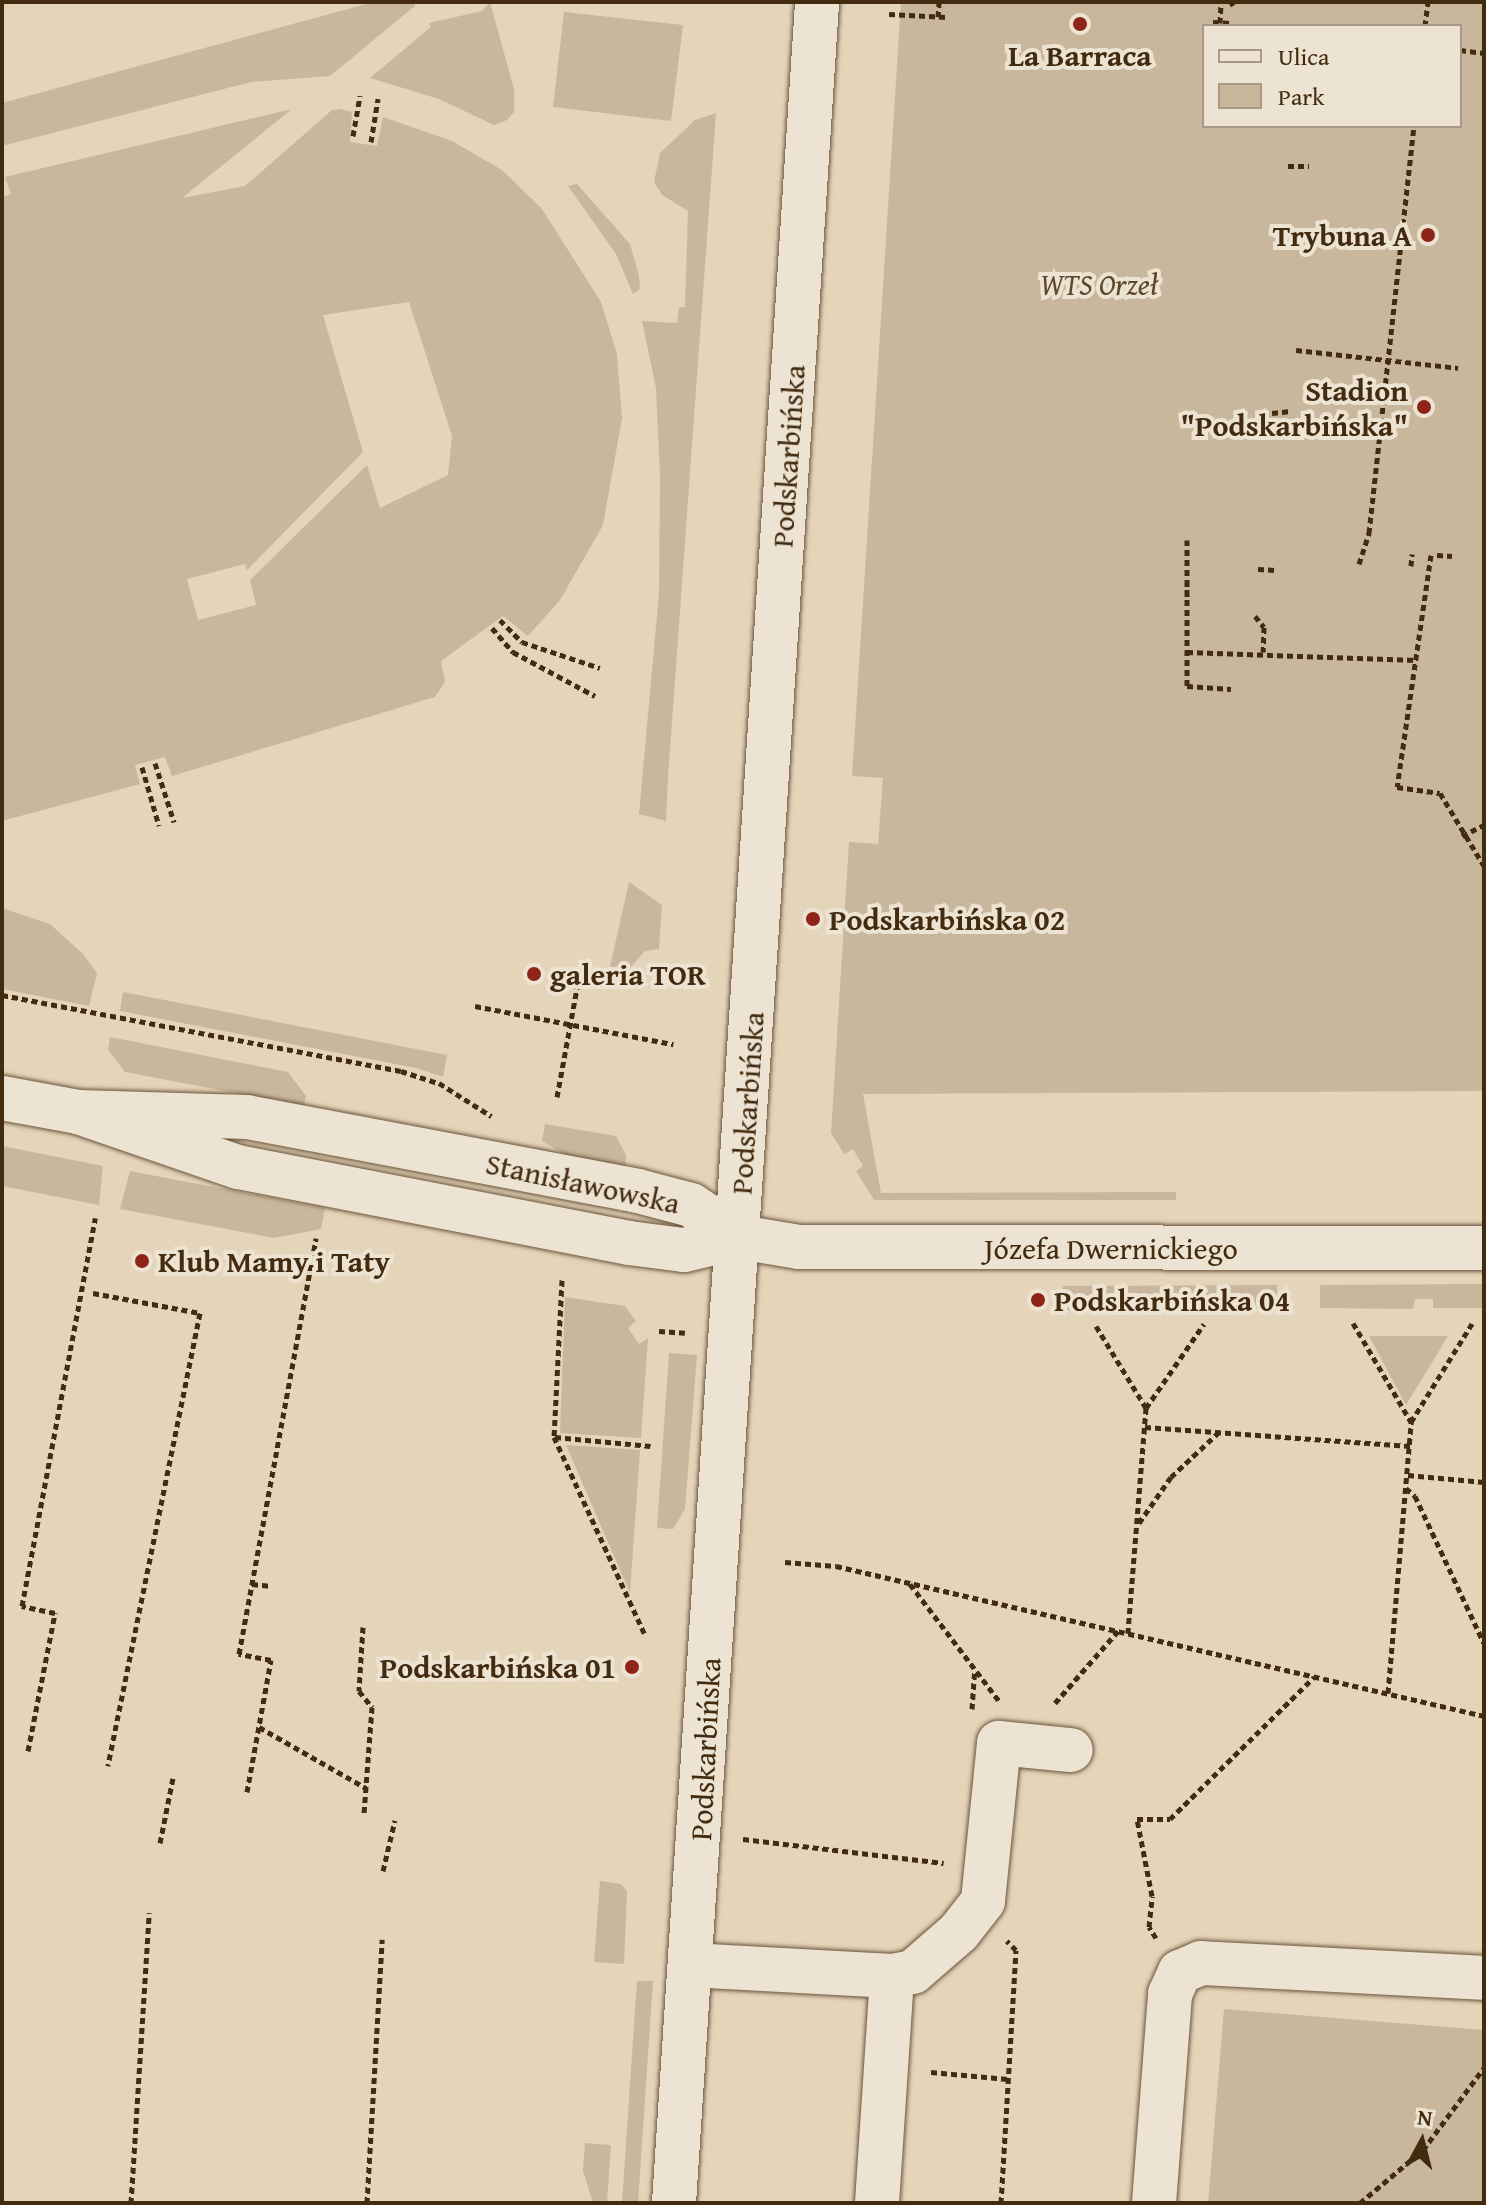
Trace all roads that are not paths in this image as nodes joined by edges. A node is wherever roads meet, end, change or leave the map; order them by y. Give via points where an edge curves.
1 (817, 2) edge
2 (2, 1098) edge
3 (739, 1237) junction
4 (1484, 1248) edge
5 (1071, 1750) dead end
6 (690, 1965) junction
7 (892, 1976) junction
8 (1484, 1978) edge
9 (674, 2203) edge
10 (877, 2203) edge
11 (1154, 2203) edge

1 - 3 street, Podskarbińska
2 - 3 street, Stanisławowska via 78,1112 228,1114 638,1191 691,1205
3 - 4 street, Józefa Dwernickiego via 834,1249
3 - 6 street, Podskarbińska
5 - 7 street via 999,1743 989,1867 979,1911 925,1964
6 - 7 street
6 - 9 street, Podskarbińska
7 - 10 street
8 - 11 street via 1201,1963 1180,1972 1170,1994

